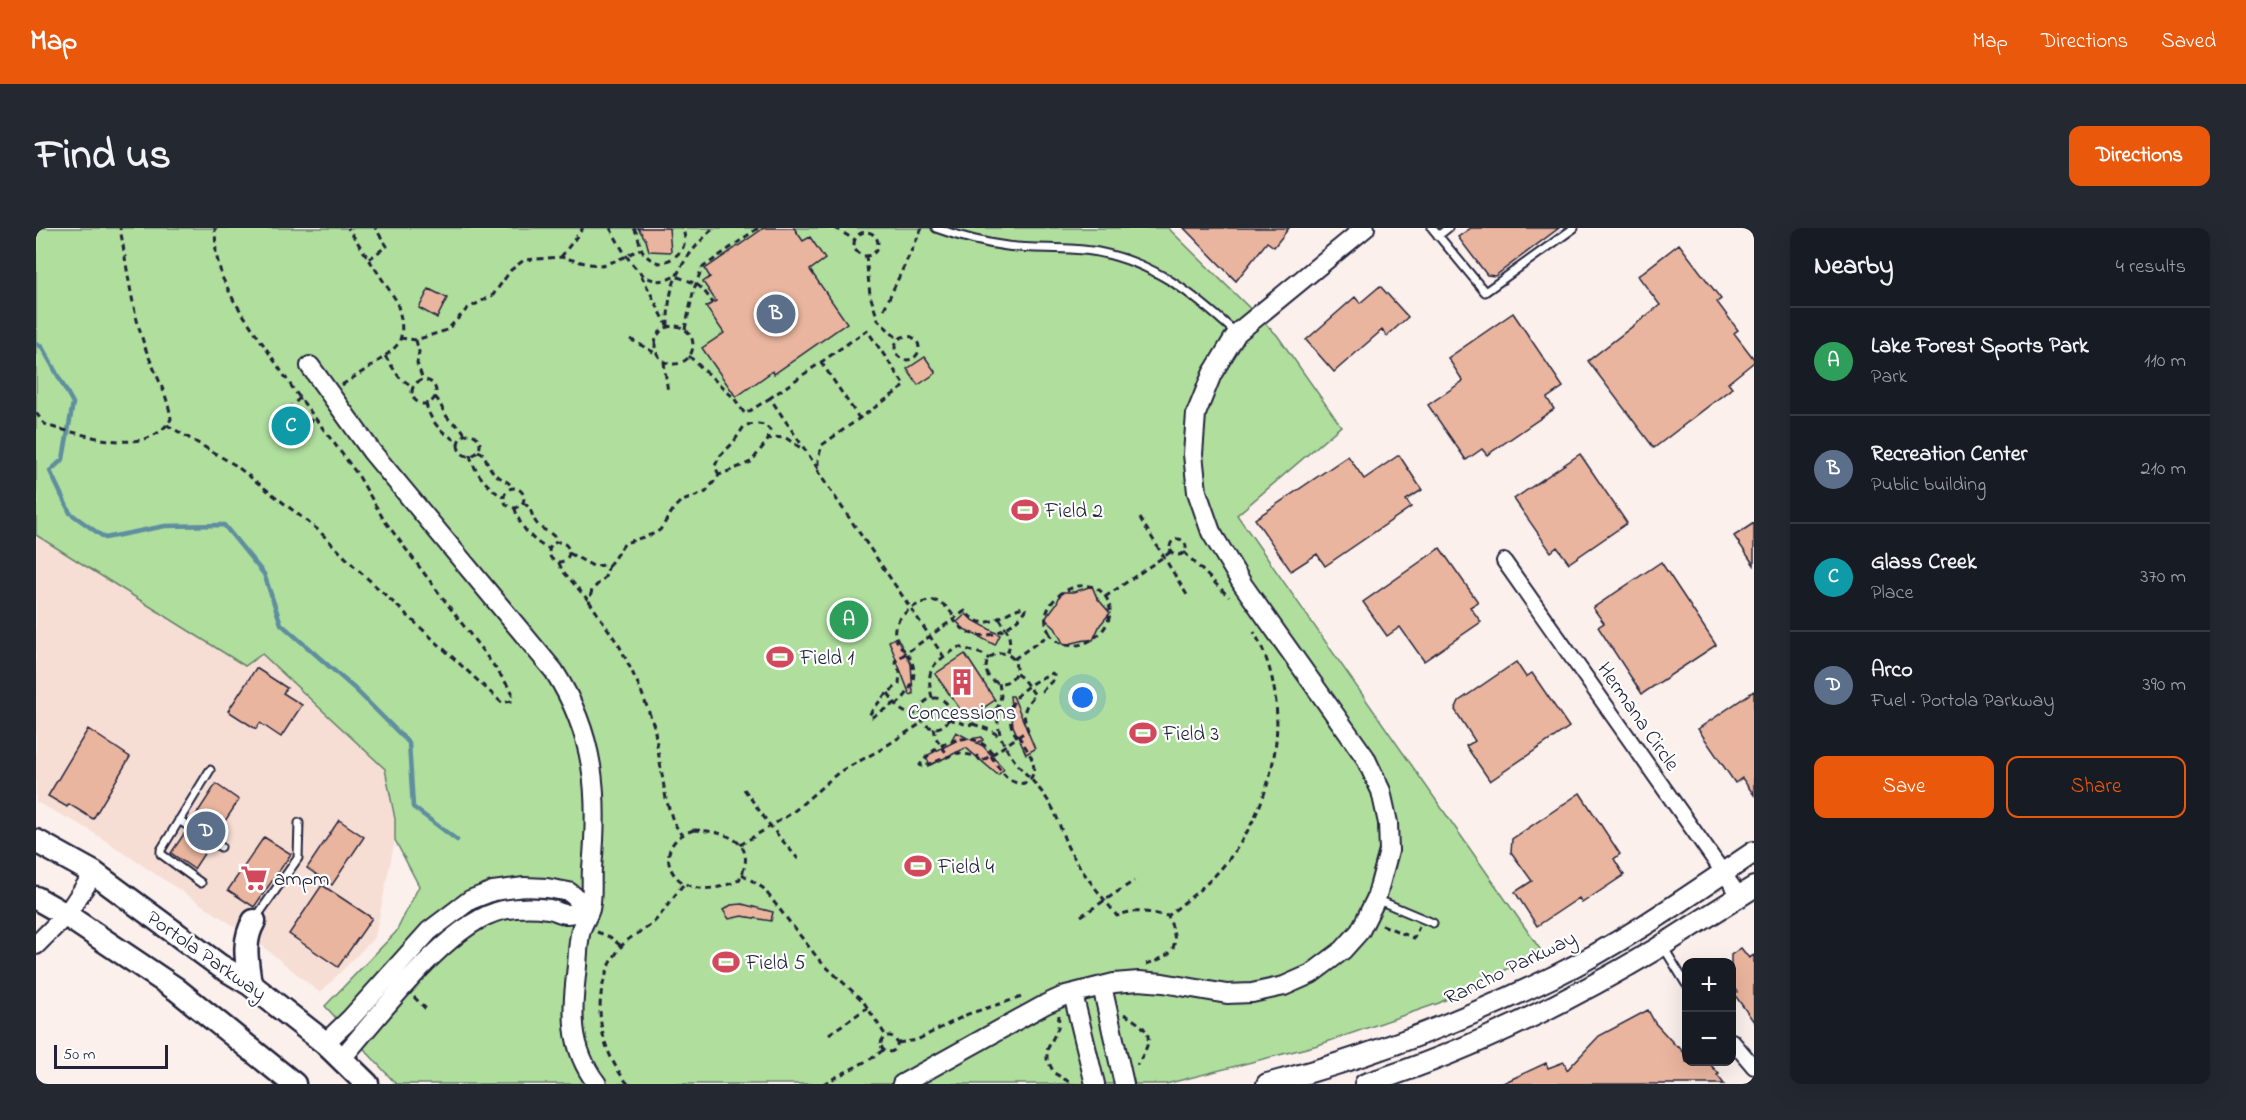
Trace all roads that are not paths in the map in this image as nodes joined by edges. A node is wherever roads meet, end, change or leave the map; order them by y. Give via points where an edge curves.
1 (936, 228) edge
2 (1365, 228) edge
3 (1432, 228) edge
4 (1448, 228) edge
5 (1574, 228) edge
6 (1438, 236) junction
7 (1237, 333) junction
8 (310, 366) dead end
9 (1504, 561) dead end
10 (210, 770) dead end
11 (179, 820) junction
12 (299, 823) dead end
13 (36, 841) edge
14 (221, 848) dead end
15 (1754, 852) edge
16 (94, 873) junction
17 (1724, 873) junction
18 (201, 883) dead end
19 (1747, 891) edge
20 (36, 898) edge
21 (1376, 899) junction
22 (590, 909) junction
23 (66, 915) junction
24 (254, 921) joint
25 (1433, 923) dead end
26 (36, 945) edge
27 (1663, 945) junction
28 (1682, 977) edge
29 (250, 984) junction
30 (1102, 986) junction
31 (1073, 993) junction
32 (1736, 1047) edge
33 (334, 1051) junction
34 (1754, 1067) edge
35 (294, 1084) edge
36 (367, 1084) edge
37 (597, 1084) edge
38 (902, 1084) edge
39 (1095, 1084) edge
40 (1124, 1084) edge
41 (1267, 1084) edge
42 (1365, 1084) edge

1 - 7 lane via 1007,246 1075,249 1120,257 1169,278
2 - 7 street
3 - 6 lane
4 - 6 lane
5 - 6 lane via 1485,292
7 - 21 street via 1212,374 1196,414 1193,454 1197,492 1211,532 1238,576 1365,757 1381,791 1389,851
8 - 22 street via 372,452 540,652 568,692 588,744 595,792
9 - 17 street, Hermana Circle
10 - 11 lane
11 - 14 lane
11 - 18 lane via 161,854
12 - 24 lane via 298,858
13 - 16 main road, Portola Parkway
15 - 17 main road, Rancho Parkway
16 - 23 street
16 - 29 main road, Portola Parkway
17 - 19 street, Hermana Circle
17 - 41 main road, Rancho Parkway via 1636,930 1554,976 1422,1036
19 - 27 main road
20 - 23 main road
21 - 25 lane
21 - 30 street via 1359,931 1343,950 1317,971 1284,986 1227,994 1139,981
22 - 33 street via 566,914 552,909 502,910 477,920 457,933
22 - 37 street via 581,930 572,1013 578,1048
23 - 26 street
23 - 35 main road via 176,989
24 - 29 main road via 245,945
27 - 28 lane
27 - 42 main road via 1487,1038
29 - 33 main road, Portola Parkway
30 - 31 street
30 - 40 street
31 - 38 street
31 - 39 street
32 - 34 street
33 - 36 main road, Portola Parkway

